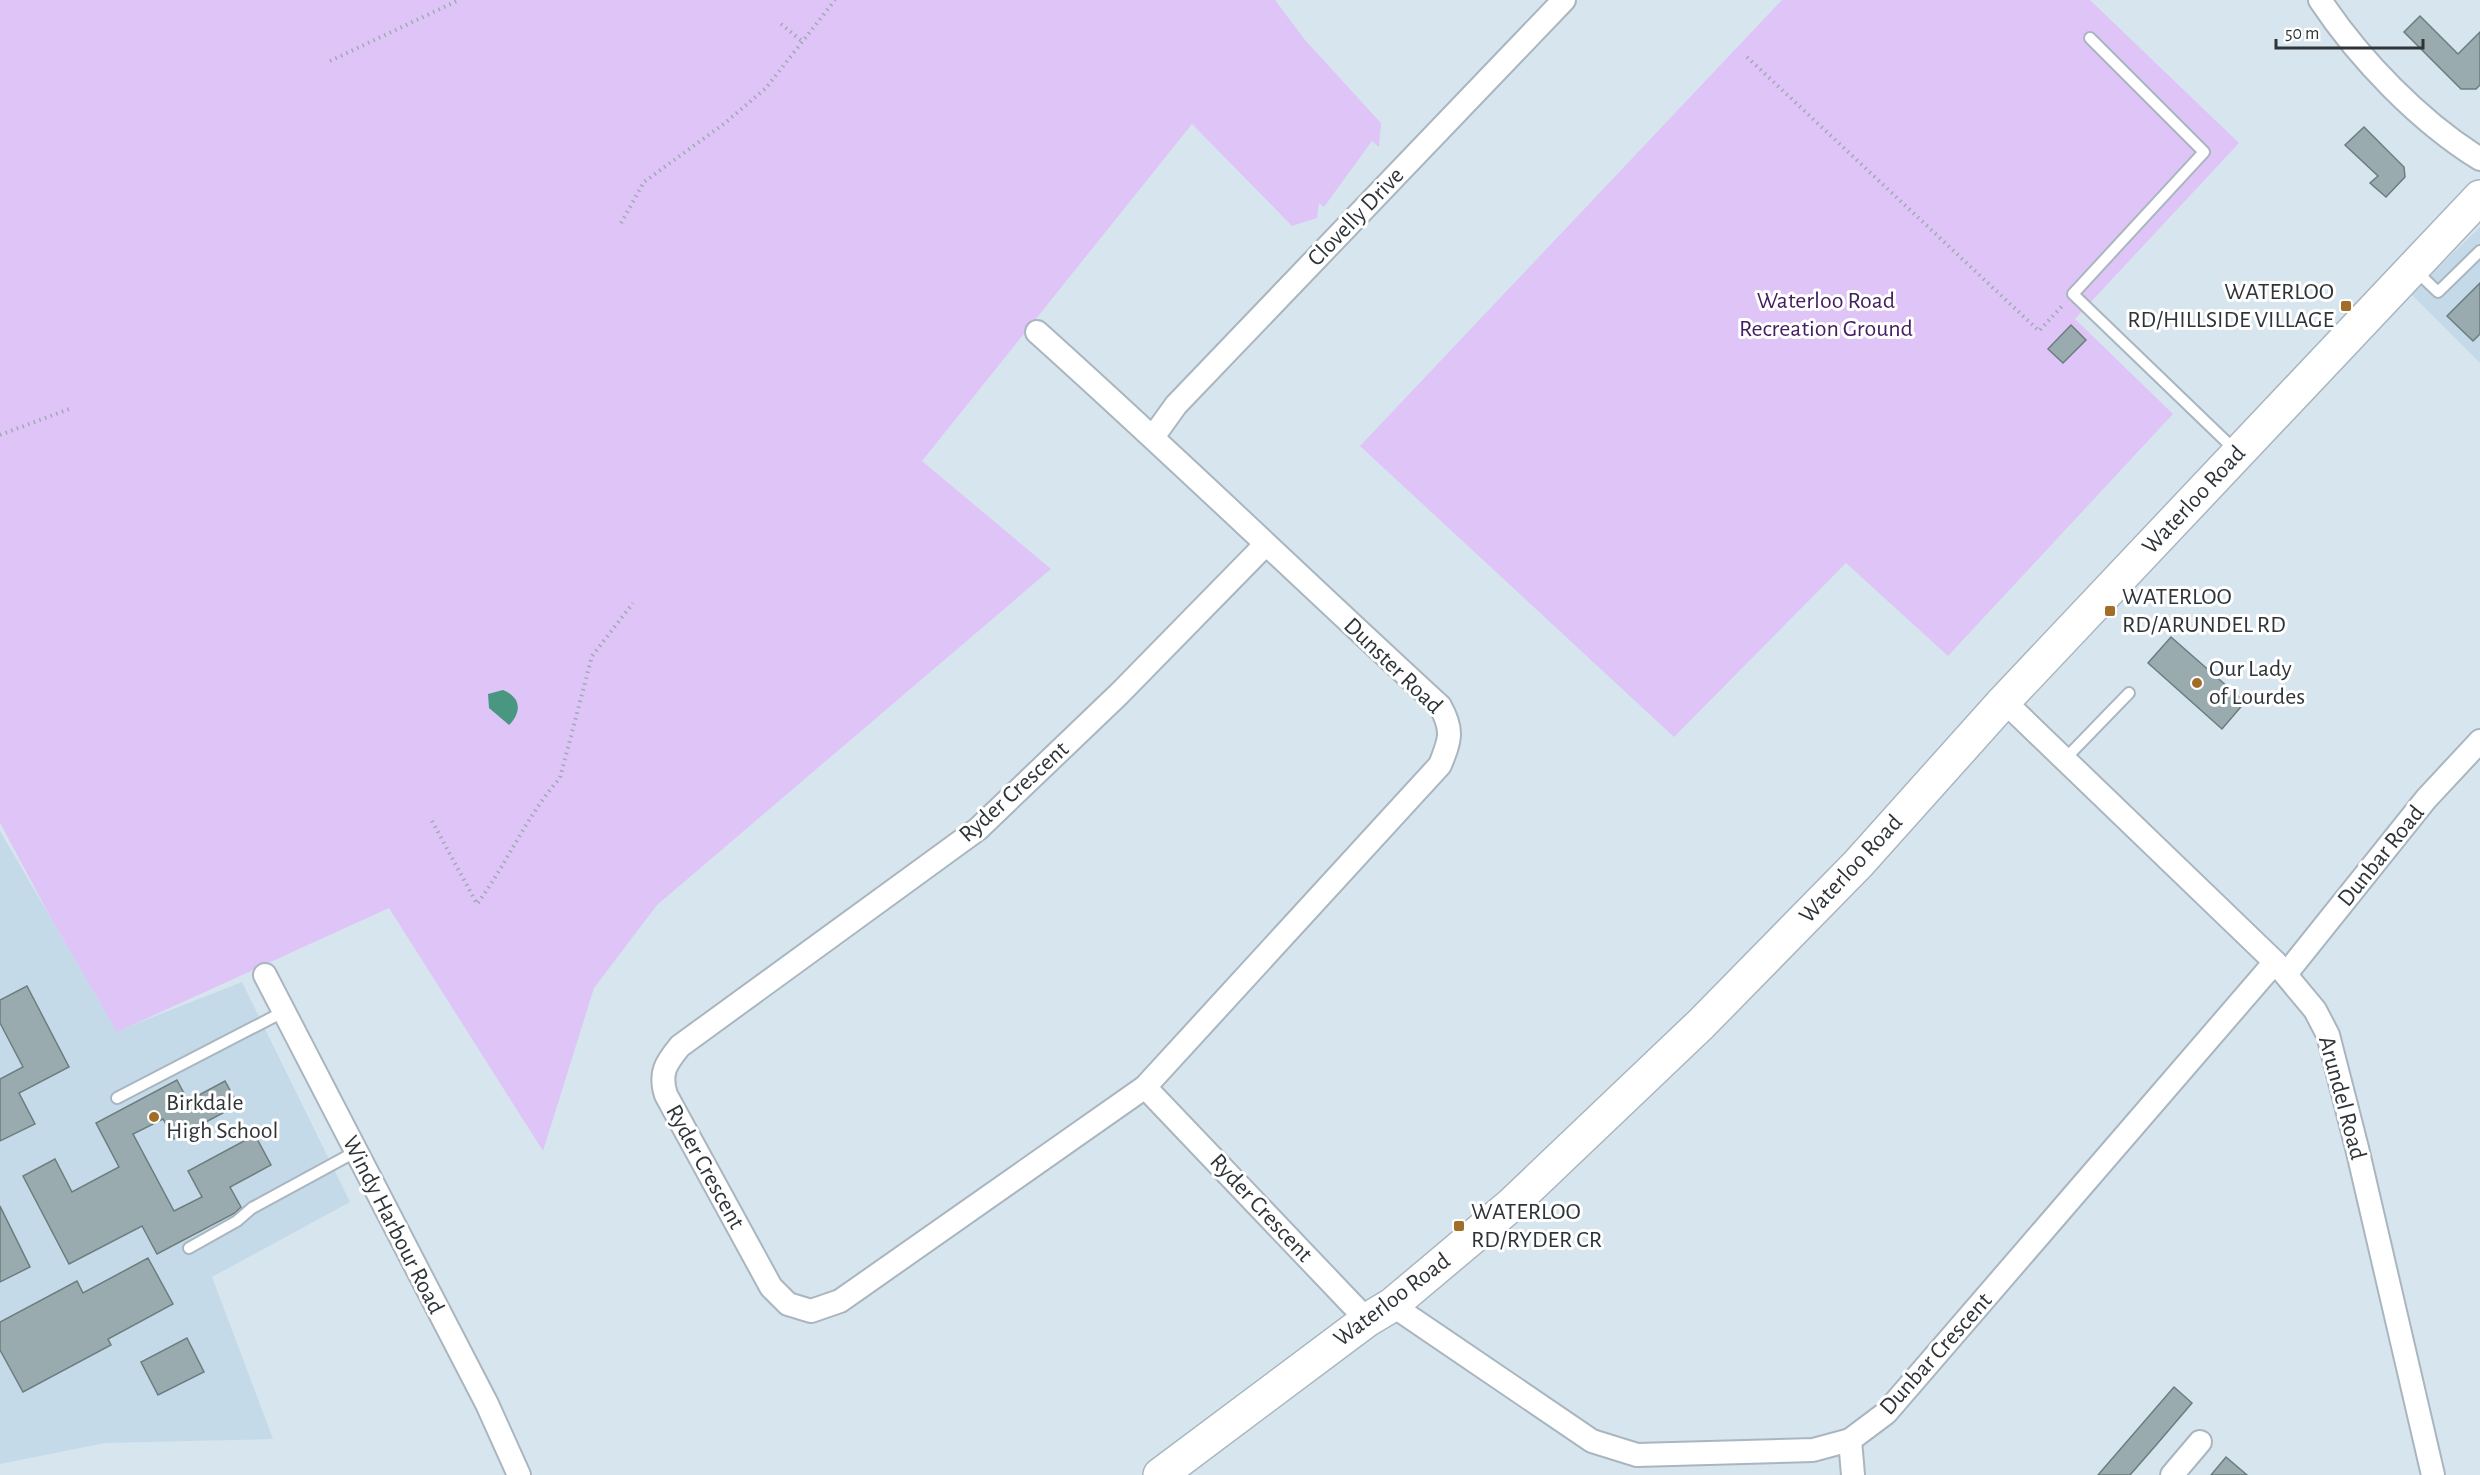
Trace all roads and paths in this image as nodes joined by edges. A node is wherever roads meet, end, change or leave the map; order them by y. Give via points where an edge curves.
1 (459, 0) edge
2 (835, 0) edge
3 (1564, 0) edge
4 (2320, 0) edge
5 (781, 24) dead end
6 (2090, 38) dead end
7 (803, 42) junction
8 (1747, 57) dead end
9 (330, 61) dead end
10 (2476, 149) edge
11 (2480, 196) edge
12 (621, 223) dead end
13 (2480, 251) edge
14 (2412, 268) junction
15 (2073, 294) junction
16 (1037, 332) dead end
17 (69, 409) dead end
18 (0, 435) edge
19 (1154, 437) junction
20 (2239, 453) junction
21 (1265, 545) junction
22 (633, 603) dead end
23 (2129, 693) dead end
24 (2004, 701) junction
25 (2480, 741) edge
26 (2064, 760) junction
27 (432, 821) dead end
28 (2280, 968) junction
29 (265, 975) dead end
30 (283, 1012) junction
31 (1145, 1087) junction
32 (117, 1098) dead end
33 (355, 1152) junction
34 (189, 1248) dead end
35 (1379, 1312) junction
36 (1850, 1440) junction
37 (2200, 1442) dead end
38 (519, 1475) edge
39 (1160, 1475) edge
40 (1853, 1475) edge
41 (2172, 1475) edge
42 (2433, 1475) edge

1 - 9 path
2 - 7 path
3 - 19 street, Clovelly Drive via 1176,405
4 - 10 street via 2372,65 2417,110
5 - 7 path
6 - 15 lane via 2204,152
7 - 12 path via 766,88 644,182
8 - 15 path via 2039,331
11 - 14 highway, Waterloo Road
13 - 14 lane via 2438,292
14 - 20 highway, Waterloo Road
15 - 20 lane
16 - 19 street, Dunster Road
17 - 18 path
19 - 21 street, Dunster Road
20 - 24 highway, Waterloo Road
21 - 31 street, Dunster Road via 1440,706 1449,722 1448,743 1440,765
21 - 31 street, Ryder Crescent via 1119,694 978,829 680,1046 667,1061 662,1081 666,1095 771,1287 788,1304 811,1311 840,1301
22 - 27 path via 592,656 560,778 522,829 477,904
23 - 26 lane
24 - 26 street, Arundel Road
24 - 35 highway, Waterloo Road via 1858,864 1701,1024 1511,1205
25 - 28 street, Dunbar Road
26 - 28 street, Arundel Road
28 - 36 street, Dunbar Crescent via 1886,1413
28 - 42 street, Arundel Road via 2315,1010 2328,1035
29 - 30 street, Windy Harbour Road
30 - 32 lane
30 - 33 street, Windy Harbour Road
31 - 35 street, Ryder Crescent
33 - 34 lane via 252,1208
33 - 38 street, Windy Harbour Road via 487,1404
35 - 36 street, Dunbar Crescent via 1592,1441 1617,1450 1637,1455 1813,1450
35 - 39 highway, Waterloo Road
36 - 40 street
37 - 41 street

